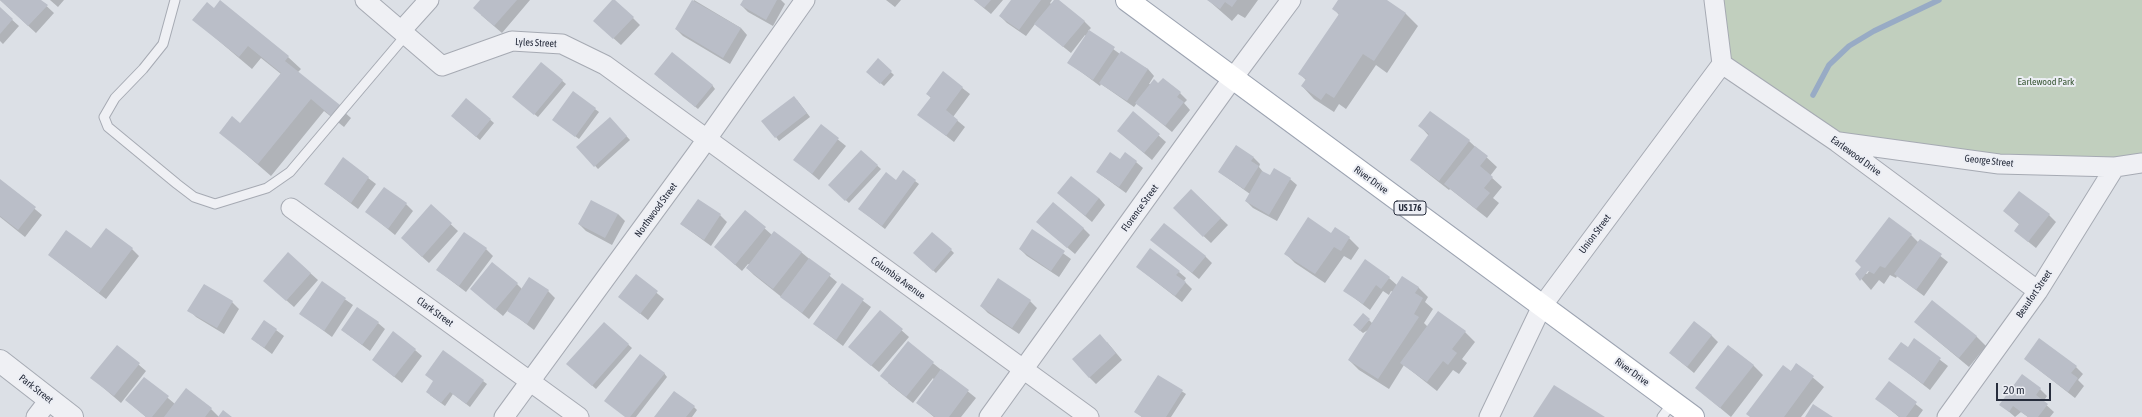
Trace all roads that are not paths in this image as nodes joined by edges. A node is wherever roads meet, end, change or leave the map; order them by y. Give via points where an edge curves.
1 (174, 0) edge
2 (365, 0) edge
3 (429, 0) edge
4 (805, 0) edge
5 (1127, 0) edge
6 (1291, 0) edge
7 (1714, 0) edge
8 (404, 33) junction
9 (1722, 64) junction
10 (1233, 78) junction
11 (706, 140) junction
12 (1838, 142) junction
13 (2142, 163) edge
14 (2115, 166) junction
15 (291, 208) dead end
16 (2038, 291) junction
17 (1542, 306) junction
18 (0, 362) edge
19 (1025, 369) junction
20 (531, 382) junction
21 (48, 400) junction
22 (1667, 410) edge
23 (36, 417) edge
24 (72, 417) edge
25 (504, 417) edge
26 (579, 417) edge
27 (989, 417) edge
28 (1089, 417) edge
29 (1489, 417) edge
30 (1693, 417) edge
31 (1947, 417) edge

1 - 8 lane via 163,44 116,98 104,117 108,127 194,197 215,204 267,188 290,172
2 - 8 street, Lyles Street
3 - 8 street
4 - 11 street, Northwood Street
5 - 10 main road, River Drive / US 176
6 - 10 street, Florence Street
7 - 9 street
8 - 11 street, Lyles Street via 442,66 512,41 562,44 605,65
9 - 12 street, Earlewood Drive
9 - 17 street, Union Street
10 - 17 main road, River Drive / US 176
10 - 19 street, Florence Street
11 - 19 street, Columbia Avenue
11 - 20 street, Northwood Street
12 - 14 street, George Street via 1999,164
12 - 16 street, Earlewood Drive
13 - 14 street, George Street
14 - 16 street, Beaufort Street
15 - 20 street, Clark Street
16 - 31 street, Beaufort Street
17 - 22 main road, River Drive / US 176
17 - 29 street, Union Street
18 - 21 street, Park Street
19 - 27 street, Florence Street
19 - 28 street, Columbia Avenue
20 - 25 street, Northwood Street
20 - 26 street, Clark Street
21 - 23 street
21 - 24 street, Park Street
22 - 30 main road, River Drive / US 176

